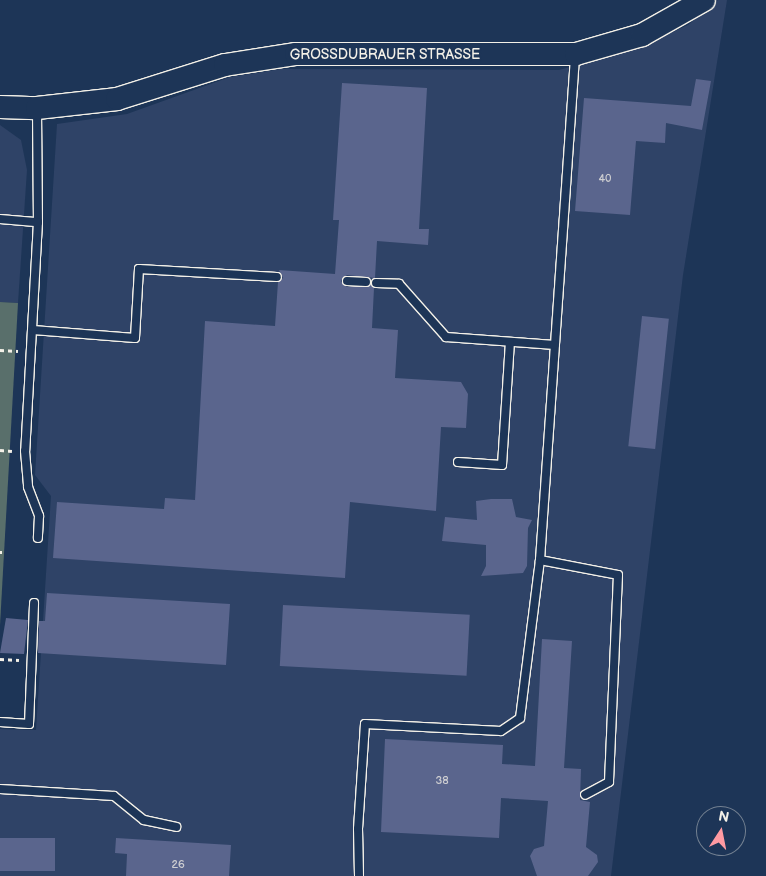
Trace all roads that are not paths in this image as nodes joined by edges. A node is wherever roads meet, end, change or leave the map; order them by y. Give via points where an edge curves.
1 (704, 0) edge
2 (576, 54) junction
3 (0, 107) edge
4 (37, 108) junction
5 (0, 220) edge
6 (38, 222) junction
7 (277, 277) dead end
8 (347, 281) dead end
9 (366, 282) dead end
10 (376, 283) dead end
11 (33, 330) junction
12 (510, 342) junction
13 (555, 345) junction
14 (458, 462) dead end
15 (38, 538) dead end
16 (540, 560) junction
17 (34, 603) dead end
18 (0, 722) edge
19 (0, 789) edge
20 (585, 795) dead end
21 (176, 826) dead end
22 (359, 876) edge

1 - 2 main road, GROSSDUBRAUER STRASSE via 642,35
2 - 4 main road, GROSSDUBRAUER STRASSE via 296,54 225,65 117,99
2 - 13 lane
3 - 4 main road, GROSSDUBRAUER STRASSE
4 - 6 lane
5 - 6 lane
6 - 11 lane
7 - 11 lane via 139,269 135,338
8 - 9 lane
10 - 12 lane via 399,284 446,337
11 - 15 lane via 25,451 28,487 40,516
12 - 13 lane
12 - 14 lane via 502,465
13 - 16 lane
16 - 20 lane via 618,576 609,782
16 - 22 lane via 520,718 501,731 365,724 358,829
17 - 18 lane via 29,724
19 - 21 lane via 114,796 144,820

